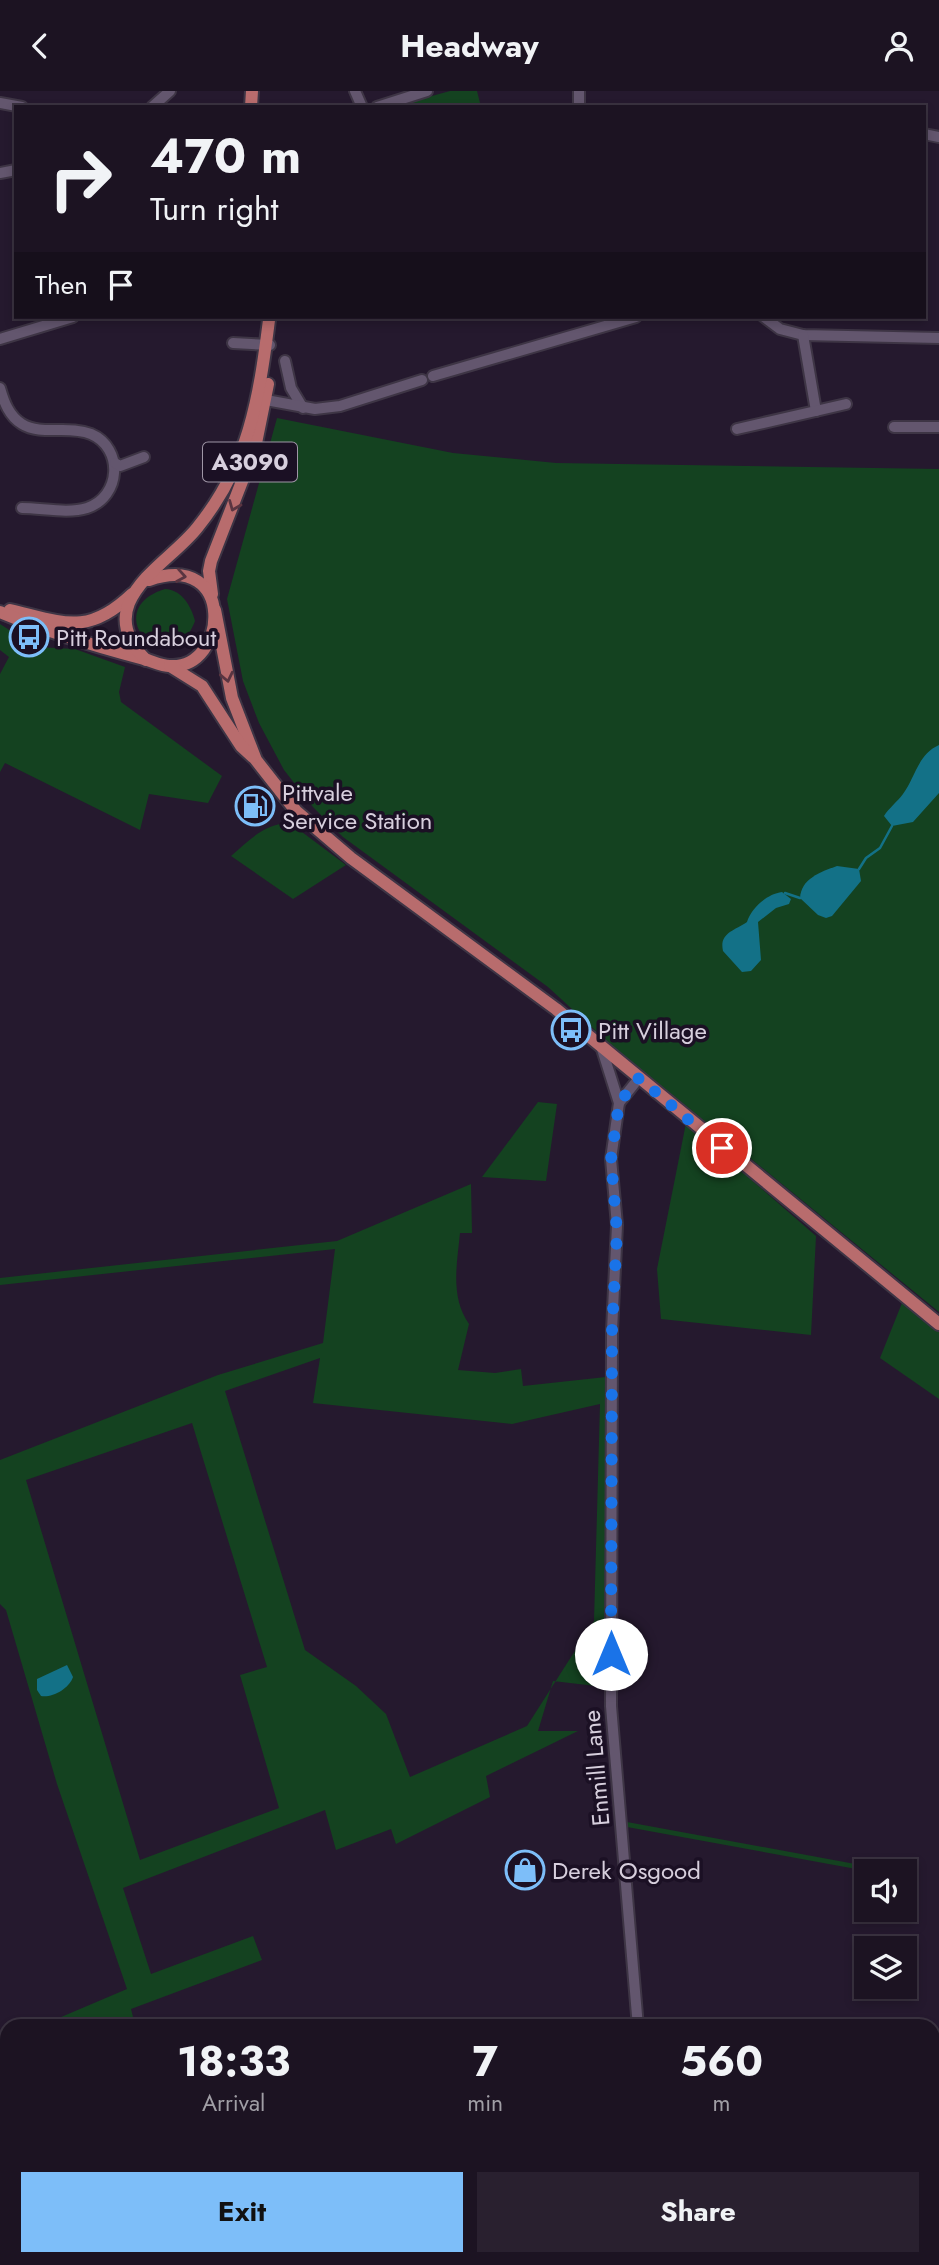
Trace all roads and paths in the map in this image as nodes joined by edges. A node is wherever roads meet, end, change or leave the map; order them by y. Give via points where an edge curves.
1 (170, 91) edge
2 (427, 91) edge
3 (154, 105) edge
4 (383, 105) edge
5 (66, 319) edge
6 (269, 319) edge
7 (629, 319) edge
8 (767, 319) edge
9 (803, 335) junction
10 (939, 338) edge
11 (0, 339) edge
12 (233, 343) dead end
13 (268, 345) junction
14 (285, 361) dead end
15 (0, 388) edge
16 (266, 400) junction
17 (846, 404) dead end
18 (303, 408) junction
19 (816, 411) junction
20 (252, 426) junction
21 (894, 427) dead end
22 (939, 427) edge
23 (737, 429) dead end
24 (144, 457) dead end
25 (115, 463) junction
26 (22, 508) dead end
27 (139, 586) junction
28 (214, 604) junction
29 (0, 607) edge
30 (0, 612) edge
31 (146, 660) junction
32 (170, 666) junction
33 (256, 760) junction
34 (601, 1046) junction
35 (639, 1078) junction
36 (619, 1103) junction
37 (939, 1324) edge
38 (637, 2019) edge

1 - 3 street
2 - 4 street
5 - 11 street
6 - 13 main road, A3090
7 - 18 street via 340,406
8 - 9 street via 780,329
9 - 10 street
9 - 19 street
12 - 13 street
13 - 16 main road, A3090
13 - 20 main road, A3090
14 - 18 street via 291,388
15 - 25 street via 7,407 24,425 91,434 107,447
16 - 18 street
16 - 20 street via 260,403
16 -> 28 main road, A3090 via 255,448 211,561
17 - 19 street
19 - 23 street
20 - 27 main road, A3090 via 234,471 212,508
21 - 22 street
24 - 25 street via 120,466
25 - 26 street via 113,484 97,503 74,510
27 -> 28 main road via 178,573 201,583
27 - 29 main road via 103,618 81,624
27 - 31 main road via 128,604 125,626 133,647
28 - 32 main road via 209,641 200,654
28 -> 33 main road, A3090 via 232,698
30 - 31 main road via 59,636
31 - 32 main road
32 - 33 main road, A3090 via 202,686 241,746
33 - 34 main road, A3090 via 282,797 314,829
34 - 35 main road, A3090
34 - 36 street, Enmill Lane
35 - 36 street
35 - 37 main road, A3090
36 - 38 street, Enmill Lane via 611,1159 617,1232 612,1331 611,1706

